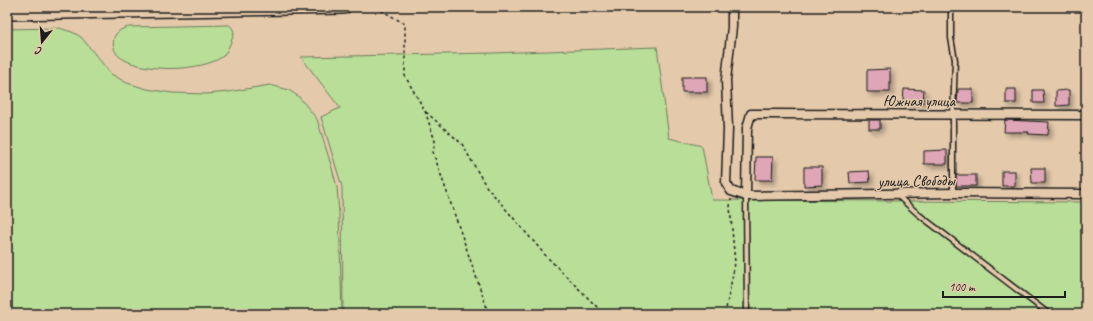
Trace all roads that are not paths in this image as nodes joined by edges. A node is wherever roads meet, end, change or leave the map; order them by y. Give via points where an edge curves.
1 (344, 7) edge
2 (732, 7) edge
3 (951, 7) edge
4 (7, 13) edge
5 (953, 114) junction
6 (1086, 115) edge
7 (953, 193) junction
8 (895, 194) junction
9 (1086, 194) edge
10 (746, 196) junction
11 (747, 314) edge
12 (1049, 314) edge

1 - 4 main road
2 - 10 street, улица Свободы via 726,80 726,184 731,191
3 - 5 lane via 951,38 955,60
5 - 6 street, Южная улица
5 - 7 lane
5 - 10 street, Южная улица via 751,114 747,128
7 - 8 street, улица Свободы
7 - 9 street, улица Свободы
8 - 10 street, улица Свободы
8 - 12 lane
10 - 11 lane

